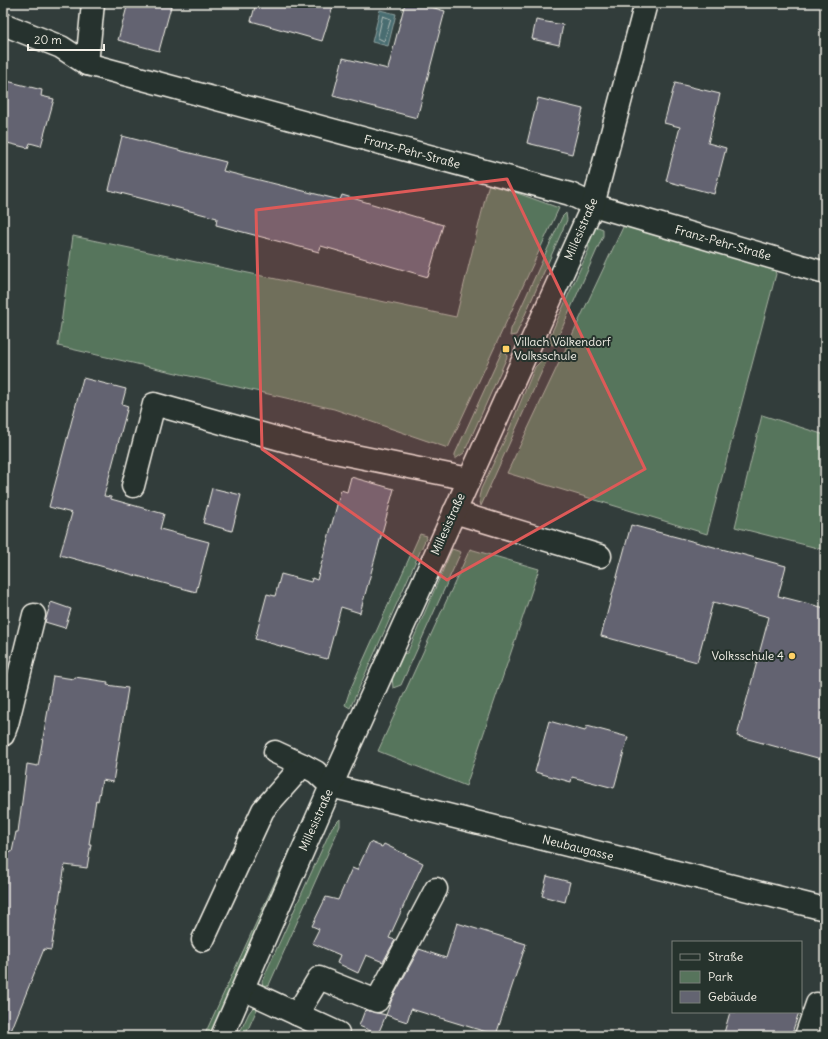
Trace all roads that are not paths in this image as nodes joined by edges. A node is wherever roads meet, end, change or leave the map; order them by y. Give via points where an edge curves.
1 (93, 3) edge
2 (646, 3) edge
3 (3, 24) edge
4 (87, 64) junction
5 (593, 205) junction
6 (825, 273) edge
7 (469, 479) junction
8 (133, 486) dead end
9 (454, 512) junction
10 (600, 556) dead end
11 (34, 615) dead end
12 (3, 735) edge
13 (275, 752) dead end
14 (303, 765) junction
15 (331, 786) junction
16 (436, 889) dead end
17 (825, 909) edge
18 (203, 940) dead end
19 (242, 989) junction
20 (817, 1004) dead end
21 (297, 1014) junction
22 (340, 1035) edge
23 (222, 1036) edge
24 (806, 1036) edge

1 - 4 street
2 - 5 street, Millesistraße
3 - 4 street, Franz-Pehr-Straße via 61,46
4 - 5 street, Franz-Pehr-Straße via 570,194
5 - 6 street, Franz-Pehr-Straße
5 - 7 street, Millesistraße
7 - 8 street via 305,446 154,404
7 - 9 street, Millesistraße
9 - 10 street
9 - 15 street, Millesistraße
11 - 12 street via 8,724
13 - 14 street
14 - 15 street via 316,772
14 - 18 street via 263,810
15 - 17 street, Neubaugasse
15 - 19 street, Millesistraße
16 - 21 street via 377,1001 319,978
19 - 21 street
19 - 23 street, Millesistraße
20 - 24 street
21 - 22 street

